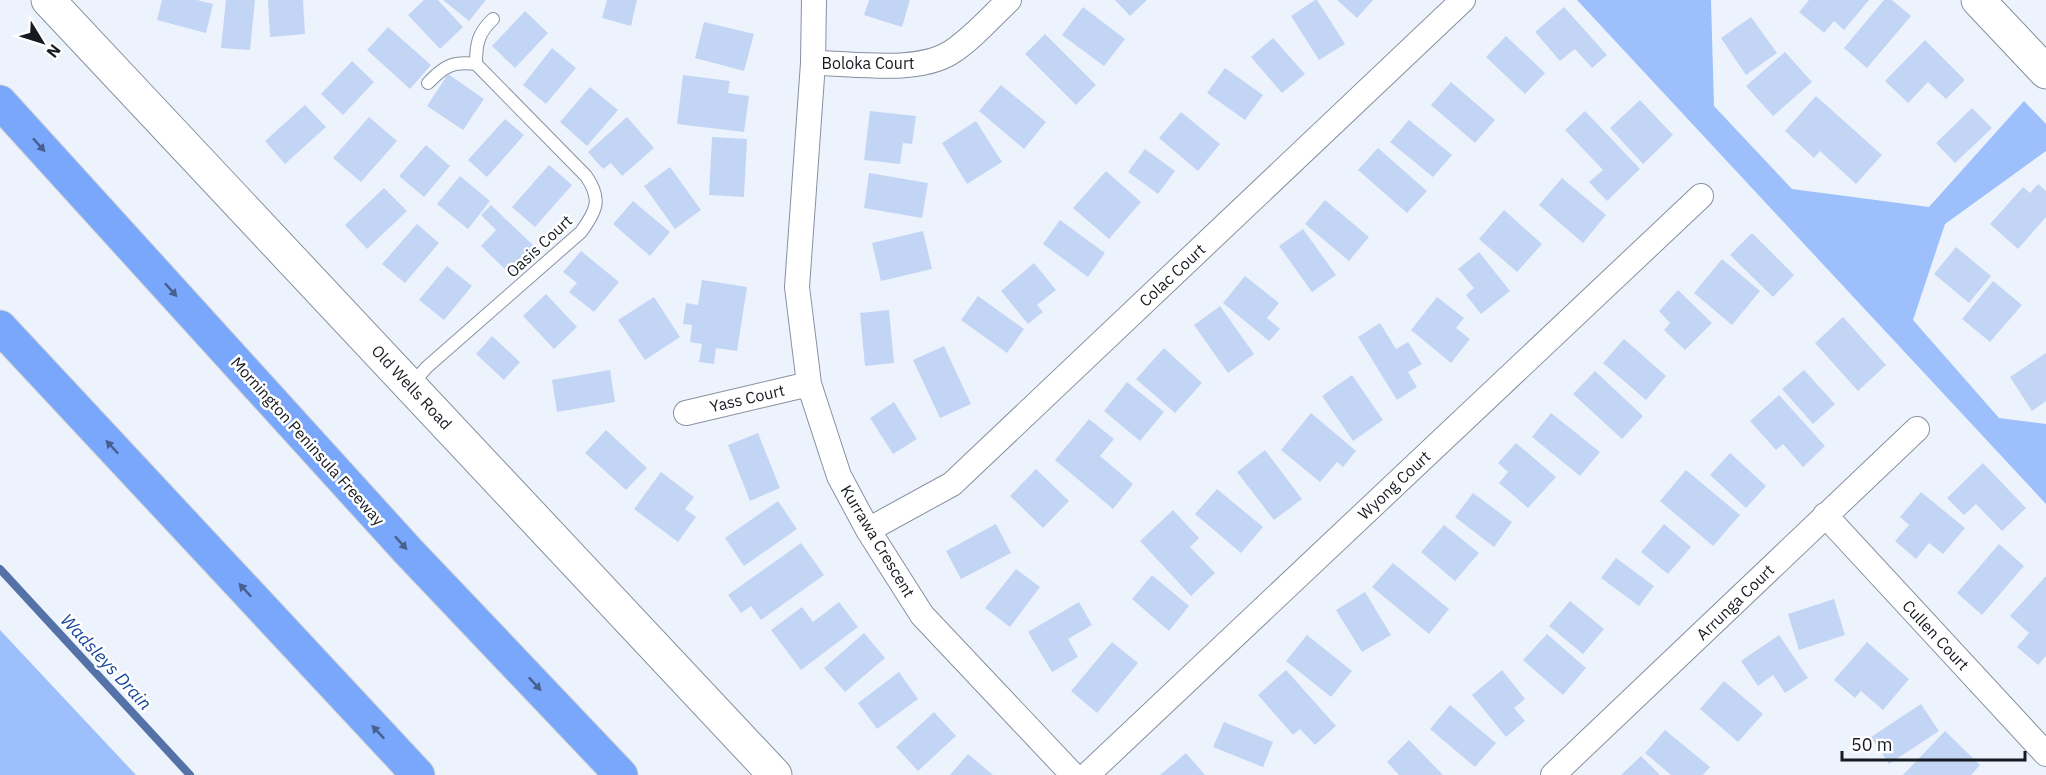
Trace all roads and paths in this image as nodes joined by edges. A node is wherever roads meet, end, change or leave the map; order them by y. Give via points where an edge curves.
1 (48, 0) edge
2 (814, 0) edge
3 (1009, 0) edge
4 (1462, 0) edge
5 (1978, 0) edge
6 (493, 19) dead end
7 (813, 63) junction
8 (476, 64) junction
9 (2046, 72) edge
10 (428, 83) dead end
11 (0, 102) edge
12 (1701, 196) dead end
13 (0, 327) edge
14 (809, 384) junction
15 (411, 385) junction
16 (686, 413) dead end
17 (1917, 429) dead end
18 (1825, 515) junction
19 (868, 530) junction
20 (2046, 754) edge
21 (418, 775) edge
22 (621, 775) edge
23 (775, 775) edge
24 (1074, 775) edge
25 (1087, 775) edge
26 (1553, 775) edge

1 - 15 street, Old Wells Road
2 - 7 street, Kurrawa Crescent
3 - 7 street, Boloka Court via 963,43 937,59 907,64
4 - 19 street, Colac Court via 952,484
5 - 9 street
6 - 8 lane via 476,44
7 - 14 street, Kurrawa Crescent via 797,287
8 - 10 lane via 459,62 445,66
8 - 15 lane, Oasis Court via 586,176 595,189 596,202 581,232
11 -> 22 highway, Mornington Peninsula Freeway via 408,551
12 - 25 street, Wyong Court
21 -> 13 highway
14 - 16 street, Yass Court
14 - 19 street, Kurrawa Crescent via 839,476
15 - 23 street, Old Wells Road
17 - 18 street, Arrunga Court
18 - 20 street, Cullen Court
18 - 26 street, Arrunga Court
19 - 24 street, Kurrawa Crescent via 922,615

